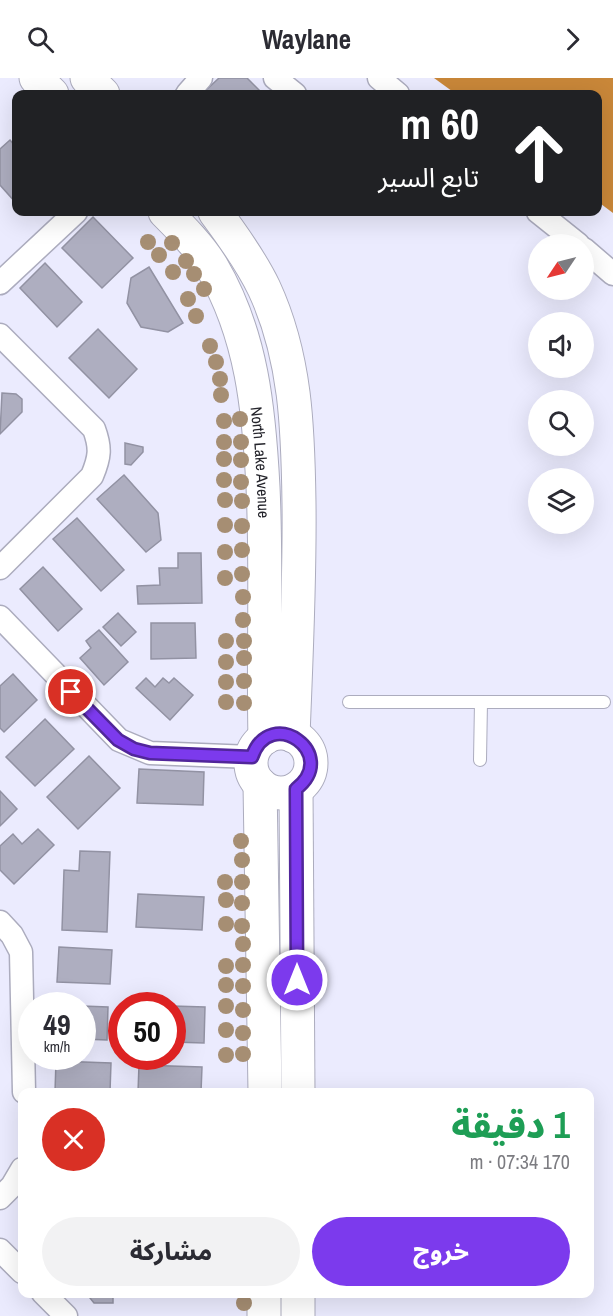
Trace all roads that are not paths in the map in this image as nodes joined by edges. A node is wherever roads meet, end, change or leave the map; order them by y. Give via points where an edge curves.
1 (36, 78) edge
2 (87, 78) edge
3 (201, 78) edge
4 (275, 78) edge
5 (379, 78) edge
6 (48, 90) edge
7 (99, 90) edge
8 (190, 90) edge
9 (290, 90) edge
10 (393, 90) edge
11 (72, 216) edge
12 (168, 216) edge
13 (218, 216) edge
14 (543, 216) edge
15 (566, 234) edge
16 (594, 258) edge
17 (613, 274) edge
18 (0, 283) edge
19 (0, 335) edge
20 (0, 568) edge
21 (0, 617) edge
22 (349, 702) dead end
23 (481, 702) junction
24 (604, 702) dead end
25 (267, 754) junction
26 (480, 760) dead end
27 (296, 789) junction
28 (0, 922) edge
29 (24, 1088) edge
30 (265, 1088) edge
31 (298, 1088) edge
32 (18, 1176) edge
33 (0, 1198) edge
34 (0, 1250) edge
35 (18, 1268) edge
36 (48, 1298) edge
37 (264, 1298) edge
38 (298, 1298) edge
39 (66, 1316) edge
40 (264, 1316) edge
41 (298, 1316) edge

1 - 6 main road
2 - 7 main road
3 - 8 street
4 - 9 street
5 - 10 street
11 - 18 street
12 - 25 main road, North Lake Avenue via 211,266 234,312 250,359 259,413 267,574
13 - 25 main road, North Lake Avenue via 264,288 292,380 297,419 300,588
14 - 15 street
16 - 17 street
19 - 20 street via 94,429 101,446 92,476
21 - 25 street via 118,740 150,753
22 - 23 lane
23 - 24 lane
23 - 26 lane
25 - 27 main road via 277,793
25 - 27 main road via 306,746 311,762 308,778
25 - 30 main road, North Lake Avenue
27 - 31 main road
28 - 29 street via 21,952
32 - 33 street
34 - 35 street
36 - 39 street
37 - 40 main road
38 - 41 main road

